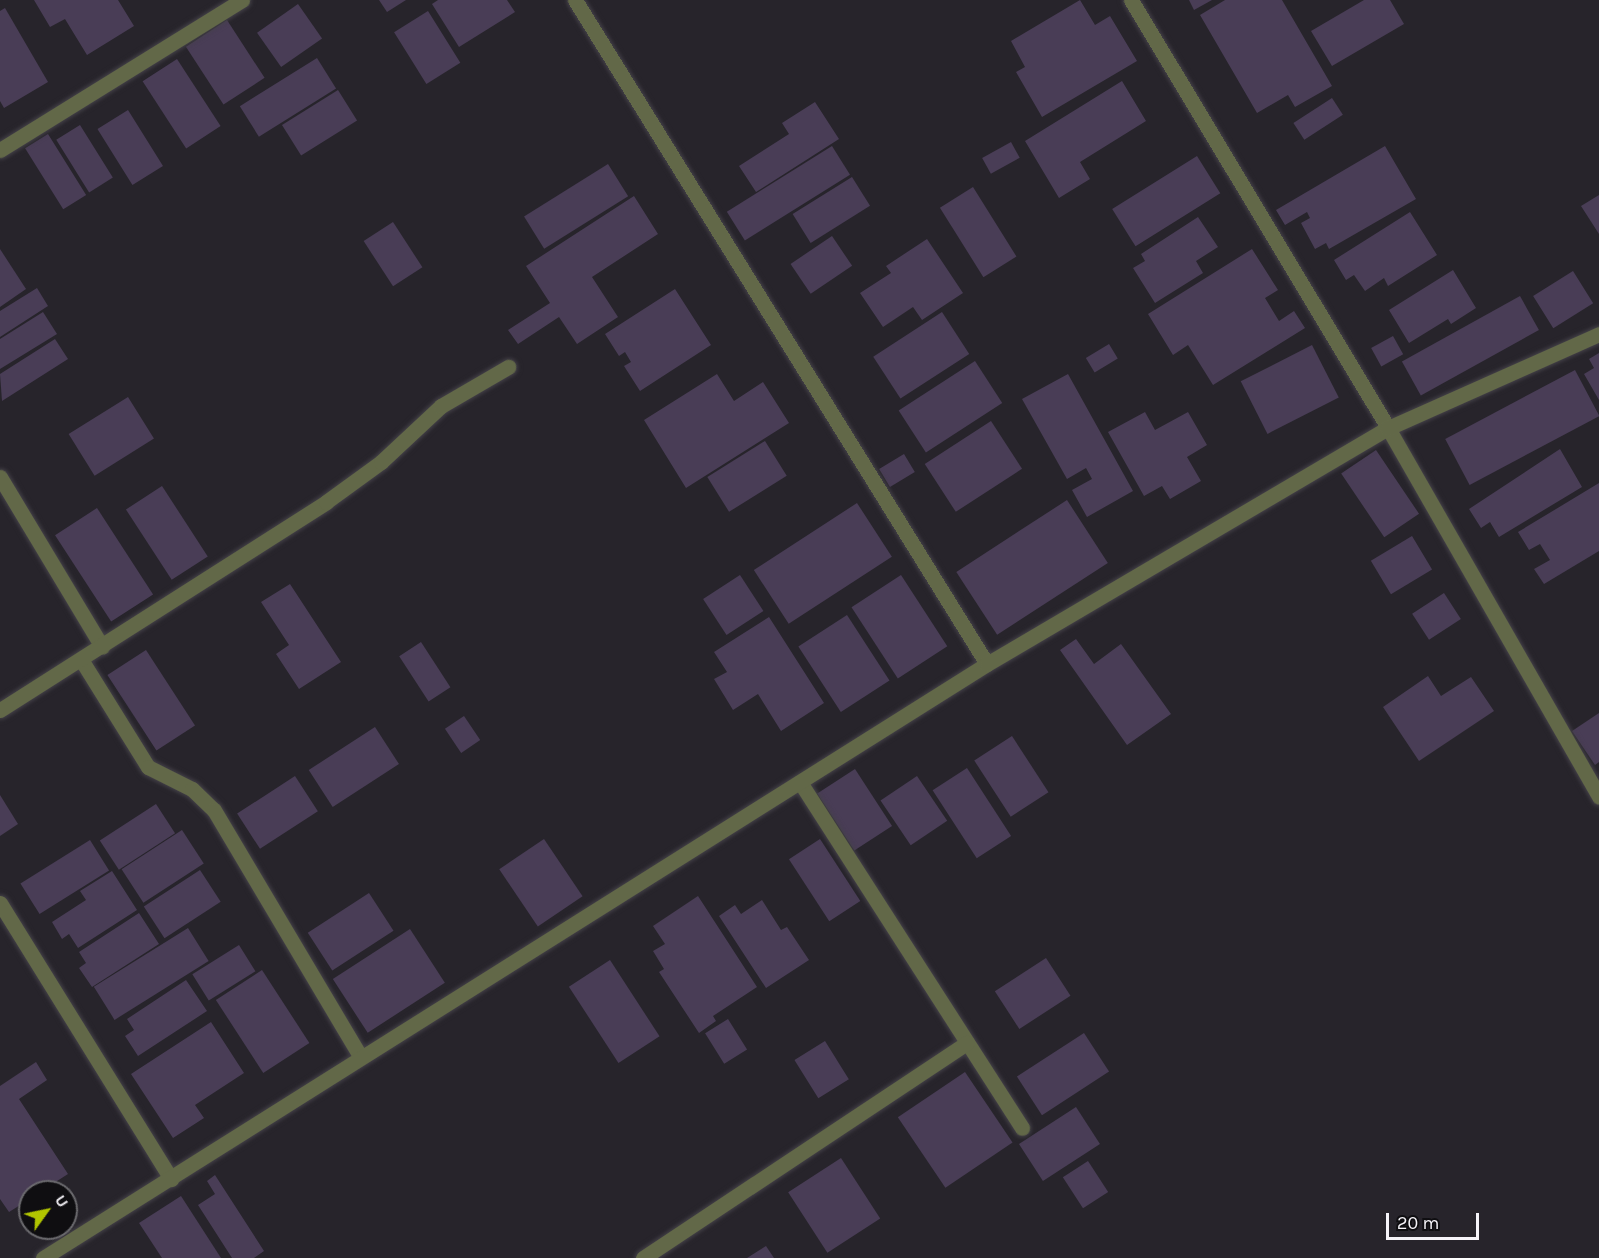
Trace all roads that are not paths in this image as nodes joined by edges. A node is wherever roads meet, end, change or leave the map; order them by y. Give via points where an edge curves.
1 (242, 0) edge
2 (574, 0) edge
3 (1131, 0) edge
4 (0, 150) edge
5 (1599, 334) edge
6 (508, 367) dead end
7 (1388, 428) junction
8 (0, 477) edge
9 (102, 647) junction
10 (82, 661) junction
11 (987, 664) junction
12 (0, 710) edge
13 (800, 783) junction
14 (1599, 797) edge
15 (0, 903) edge
16 (967, 1043) junction
17 (360, 1056) junction
18 (1022, 1128) dead end
19 (171, 1179) junction
20 (43, 1258) edge
21 (643, 1258) edge

1 - 4 street
2 - 11 street
3 - 7 street
5 - 7 street
6 - 9 street via 441,406 381,462 326,502
7 - 11 street
7 - 14 street
8 - 9 street
9 - 10 street
10 - 12 street
10 - 17 street via 148,767 192,789 214,810
11 - 13 street
13 - 16 street
13 - 17 street
15 - 19 street
16 - 18 street
16 - 21 street
17 - 19 street
19 - 20 street

